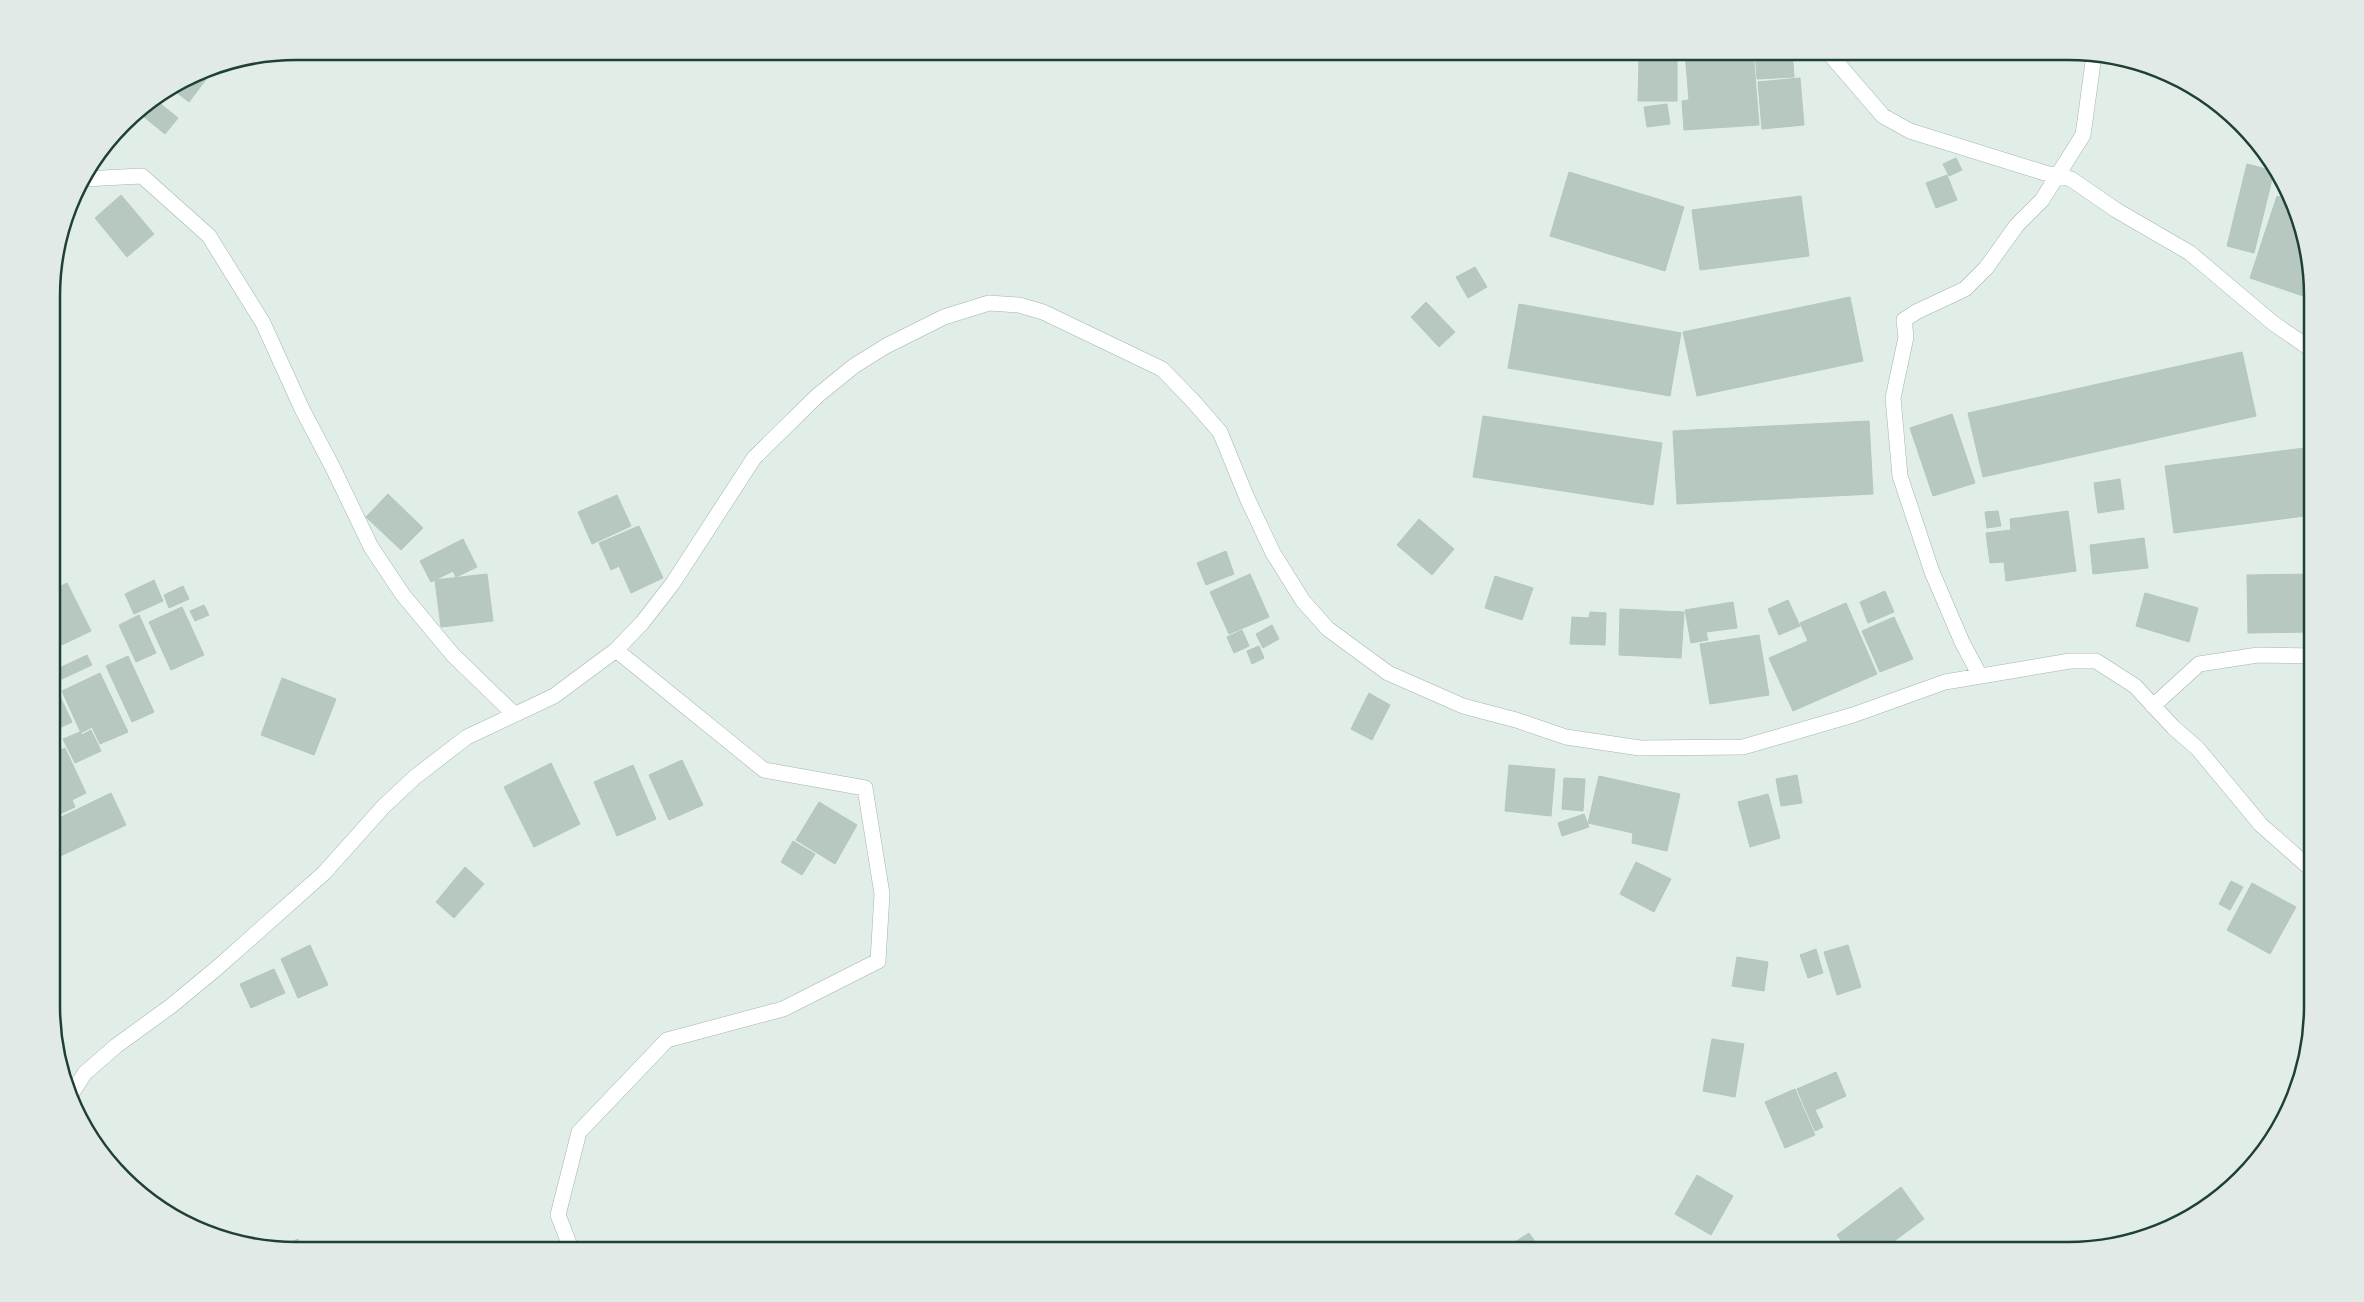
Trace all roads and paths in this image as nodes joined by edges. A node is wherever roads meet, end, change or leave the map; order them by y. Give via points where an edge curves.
1 (1835, 60) edge
2 (2093, 62) edge
3 (2057, 176) junction
4 (92, 179) edge
5 (2304, 344) edge
6 (616, 650) junction
7 (2304, 656) edge
8 (1980, 676) junction
9 (2153, 706) junction
10 (514, 714) junction
11 (2304, 863) edge
12 (75, 1088) edge
13 (568, 1242) edge

1 - 3 street via 1883,116 1910,131
2 - 3 street via 2084,134
3 - 5 street via 2071,179 2116,210 2190,253 2273,323
3 - 8 street via 2042,200 2017,225 1986,268 1965,289 1904,320 1906,337 1893,398 1900,476 1932,572
4 - 10 street via 142,176 209,236 263,323 371,547 403,596 453,654
6 - 8 street via 673,583 754,458 817,396 854,366 886,346 944,317 989,303 1019,304 1043,312 1162,369 1220,432 1273,553 1303,601 1328,629 1388,673 1464,706 1566,737 1640,748 1743,747 1853,715 1945,682
6 - 10 street via 554,696
6 - 13 street via 764,770 865,788 882,894 878,961 783,1009 667,1040 579,1132 558,1215
7 - 9 street via 2258,655 2199,664
8 - 9 street via 2070,661 2096,661 2135,686
9 - 11 street via 2198,749 2261,825
10 - 12 street via 467,737 415,777 384,806 324,874 211,974 116,1046 85,1073

